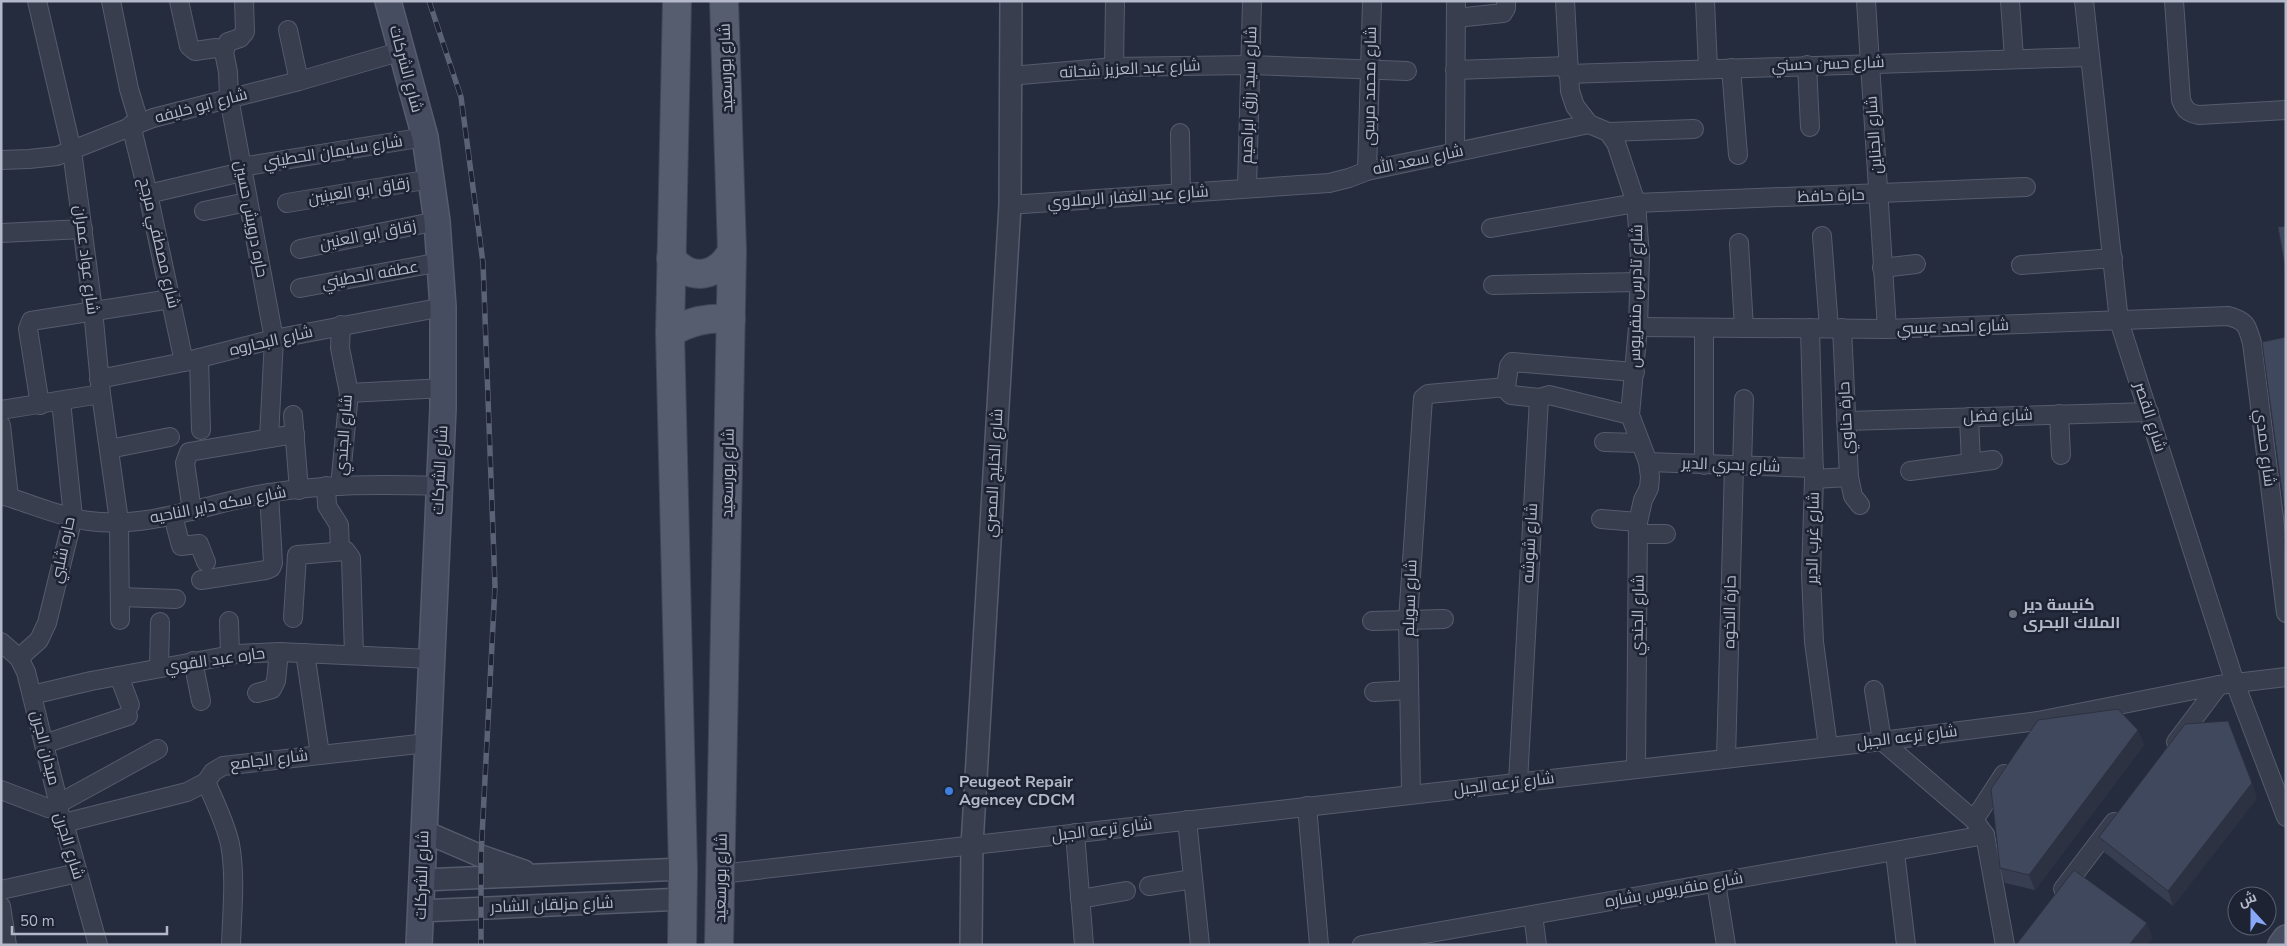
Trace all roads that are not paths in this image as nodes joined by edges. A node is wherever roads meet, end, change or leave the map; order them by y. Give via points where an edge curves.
1 (37, 1) edge
2 (111, 1) edge
3 (179, 1) edge
4 (244, 1) edge
5 (388, 1) edge
6 (677, 1) edge
7 (724, 1) edge
8 (1011, 1) edge
9 (1115, 1) edge
10 (1252, 1) edge
11 (1372, 1) edge
12 (1506, 1) edge
13 (1565, 1) edge
14 (1705, 1) edge
15 (1866, 1) edge
16 (2010, 1) edge
17 (2084, 1) edge
18 (2174, 1) edge
19 (1456, 9) edge
20 (288, 30) dead end
21 (224, 52) junction
22 (402, 52) junction
23 (2089, 57) junction
24 (2014, 58) junction
25 (1869, 63) junction
26 (1250, 65) junction
27 (1807, 65) junction
28 (1114, 67) junction
29 (1731, 68) junction
30 (1370, 69) junction
31 (1708, 69) junction
32 (1407, 70) dead end
33 (1455, 70) junction
34 (1568, 70) junction
35 (1010, 76) junction
36 (300, 81) junction
37 (229, 98) junction
38 (2286, 110) edge
39 (135, 124) junction
40 (1589, 124) junction
41 (1810, 127) dead end
42 (1694, 129) dead end
43 (1608, 132) junction
44 (1180, 133) dead end
45 (425, 137) junction
46 (72, 151) junction
47 (1455, 152) junction
48 (1738, 154) dead end
49 (1, 160) edge
50 (241, 170) junction
51 (1367, 171) junction
52 (431, 179) junction
53 (2026, 187) dead end
54 (1247, 188) junction
55 (148, 194) junction
56 (1182, 194) junction
57 (1878, 194) junction
58 (246, 202) junction
59 (287, 203) dead end
60 (1636, 203) junction
61 (1010, 205) junction
62 (204, 211) dead end
63 (437, 221) junction
64 (1491, 228) dead end
65 (83, 229) junction
66 (1, 232) edge
67 (1822, 236) dead end
68 (1739, 243) dead end
69 (300, 248) dead end
70 (732, 250) junction
71 (670, 258) junction
72 (2113, 258) junction
73 (441, 262) junction
74 (1916, 264) dead end
75 (2021, 265) dead end
76 (1882, 268) junction
77 (1640, 282) junction
78 (1492, 285) dead end
79 (300, 288) dead end
80 (171, 299) junction
81 (443, 307) junction
82 (93, 310) junction
83 (731, 319) junction
84 (2119, 321) junction
85 (341, 325) junction
86 (1638, 327) junction
87 (1704, 328) junction
88 (1744, 328) junction
89 (1810, 328) junction
90 (1836, 328) junction
91 (1886, 329) junction
92 (670, 333) junction
93 (274, 339) junction
94 (2261, 342) joint
95 (192, 360) junction
96 (1635, 372) junction
97 (100, 386) junction
98 (1506, 387) junction
99 (444, 388) junction
100 (349, 393) junction
101 (1538, 398) junction
102 (1744, 399) dead end
103 (61, 401) junction
104 (40, 405) junction
105 (1, 410) edge
106 (2149, 412) junction
107 (2059, 414) junction
108 (293, 415) dead end
109 (1630, 415) junction
110 (1969, 417) junction
111 (1846, 420) junction
112 (1, 425) edge
113 (201, 430) dead end
114 (295, 434) junction
115 (170, 437) dead end
116 (269, 438) junction
117 (1604, 442) dead end
118 (1639, 443) junction
119 (109, 449) junction
120 (2061, 456) dead end
121 (1993, 460) dead end
122 (1648, 462) junction
123 (1971, 463) junction
124 (1704, 464) junction
125 (1738, 466) junction
126 (1910, 471) dead end
127 (1814, 474) junction
128 (1849, 477) junction
129 (333, 486) junction
130 (439, 486) junction
131 (299, 490) junction
132 (269, 493) junction
133 (5, 496) edge
134 (1860, 505) dead end
135 (192, 511) junction
136 (173, 516) junction
137 (73, 517) junction
138 (1601, 519) dead end
139 (119, 521) junction
140 (1638, 528) junction
141 (1666, 534) dead end
142 (2281, 540) edge
143 (340, 551) junction
144 (295, 561) junction
145 (206, 562) dead end
146 (273, 563) junction
147 (201, 580) dead end
148 (120, 597) junction
149 (176, 599) dead end
150 (2286, 613) edge
151 (293, 618) dead end
152 (120, 620) dead end
153 (1408, 620) junction
154 (1444, 620) dead end
155 (229, 621) dead end
156 (1372, 621) dead end
157 (160, 622) dead end
158 (1, 642) edge
159 (279, 652) junction
160 (305, 653) junction
161 (230, 655) junction
162 (354, 655) junction
163 (19, 658) junction
164 (431, 659) junction
165 (193, 661) junction
166 (159, 668) junction
167 (119, 676) junction
168 (2286, 677) edge
169 (2227, 684) junction
170 (1410, 690) junction
171 (1874, 690) dead end
172 (1374, 692) dead end
173 (257, 693) dead end
174 (32, 695) junction
175 (201, 701) dead end
176 (2038, 720) junction
177 (2027, 737) edge
178 (1882, 741) junction
179 (427, 743) junction
180 (44, 744) junction
181 (1828, 747) junction
182 (158, 749) dead end
183 (320, 754) junction
184 (2165, 756) edge
185 (1726, 758) junction
186 (2011, 762) edge
187 (1636, 769) junction
188 (206, 782) junction
189 (1518, 782) junction
190 (1, 790) edge
191 (1412, 794) junction
192 (56, 805) junction
193 (1307, 806) junction
194 (2123, 811) edge
195 (2286, 817) edge
196 (1187, 820) junction
197 (1974, 820) junction
198 (64, 823) junction
199 (423, 830) junction
200 (1075, 833) junction
201 (1985, 835) junction
202 (972, 844) junction
203 (1895, 853) junction
204 (683, 869) junction
205 (78, 873) junction
206 (594, 873) junction
207 (721, 874) junction
208 (536, 875) junction
209 (1193, 879) junction
210 (422, 880) junction
211 (1716, 882) junction
212 (1149, 886) dead end
213 (1, 890) edge
214 (1126, 891) dead end
215 (1080, 898) junction
216 (683, 900) junction
217 (594, 904) junction
218 (2050, 905) edge
219 (1, 906) edge
220 (420, 911) junction
221 (1533, 914) junction
222 (2286, 938) edge
223 (1431, 939) edge
224 (7, 945) edge
225 (98, 945) edge
226 (231, 945) edge
227 (419, 945) edge
228 (682, 945) edge
229 (719, 945) edge
230 (971, 945) edge
231 (1084, 945) edge
232 (1200, 945) edge
233 (1319, 945) edge
234 (1362, 945) edge
235 (1537, 945) edge
236 (1726, 945) edge
237 (1906, 945) edge
238 (2005, 945) edge
239 (2281, 945) edge

1 - 46 street, شارع عواد عمران
2 - 39 street, شارع مصطفي مرجح
3 - 21 street via 188,46 195,51 216,48
4 - 21 street via 245,32 240,38 228,42
5 - 22 main road, شارع الشركات
6 - 71 main road
7 - 70 main road, شارع بورسعيد
8 - 35 street, شارع الخليج المصري
9 - 28 street
10 - 26 street, شارع سيد رزق ابراهيم
11 - 30 street, شارع محمد مرسى
12 - 19 street via 1503,13
13 - 34 street
14 - 31 street
15 - 25 street, شارع الجناين
16 - 24 street
17 - 23 street, شارع القصر
18 - 38 street via 2181,100 2189,113
19 - 33 street
20 - 36 street
21 - 37 street, حاره درويش حسين
22 - 36 street, شارع ابو خليفه
22 - 45 main road, شارع الشركات
23 - 24 street, شارع حسن حسني
23 - 72 street, شارع القصر
24 - 25 street, شارع حسن حسني
25 - 27 street, شارع حسن حسني
25 - 57 street, شارع الجناين
26 - 28 street, شارع عبد العزيز شحاته
26 - 30 street, شارع عبد العزيز شحاته
26 - 54 street, شارع سيد رزق ابراهيم
27 - 29 street, شارع حسن حسني
27 - 41 street
28 - 35 street, شارع عبد العزيز شحاته
29 - 31 street, شارع حسن حسني
29 - 48 street
30 - 32 street, شارع عبد العزيز شحاته
30 - 51 street, شارع محمد مرسى
31 - 34 street, شارع حسن حسني
33 - 34 street, شارع حسن حسني
33 - 47 street
34 - 40 street via 1575,106
35 - 61 street, شارع الخليج المصري
36 - 37 street, شارع ابو خليفه
37 - 39 street, شارع ابو خليفه
37 - 50 street, حاره درويش حسين
39 - 46 street, شارع ابو خليفه
39 - 55 street, شارع مصطفي مرجح
40 - 43 street
40 - 47 street, شارع سعد الله
42 - 43 street
43 - 60 street, شارع تادرس منقريوس via 1618,148
44 - 56 street
45 - 50 street, شارع سليمان الحطيني
45 - 52 main road, شارع الشركات
46 - 49 street, شارع ابو خليفه via 43,158
46 - 65 street, شارع عواد عمران
47 - 51 street, شارع سعد الله
50 - 55 street, شارع سليمان الحطيني
50 - 58 street, حاره درويش حسين
51 - 54 street, شارع سعد الله via 1330,183
52 - 59 street, زقاق ابو العينين
52 - 63 main road, شارع الشركات
53 - 57 street, حارة حافظ
54 - 56 street, شارع عبد الغفار الرملاوي
55 - 80 street, شارع مصطفي مرجح
56 - 61 street, شارع عبد الغفار الرملاوي
57 - 60 street, حارة حافظ
57 - 76 street, شارع الجناين
58 - 62 street
58 - 93 street, حاره درويش حسين
60 - 64 street, حارة حافظ
60 - 77 street, شارع تادرس منقريوس
61 - 202 street, شارع الخليج المصري
63 - 69 street, زقاق ابو العنين
63 - 73 main road, شارع الشركات
65 - 66 street
65 - 82 street, شارع عواد عمران
67 - 90 street, حارة حناوي
68 - 88 street
70 - 71 main road via 719,268 709,273 687,272
70 - 83 main road, شارع بورسعيد
71 - 92 main road
72 - 75 street
72 - 84 street, شارع القصر
73 - 79 street, عطفه الحطيني
73 - 81 main road, شارع الشركات
74 - 76 street
76 - 91 street, شارع الجناين
77 - 78 street
77 - 86 street, شارع تادرس منقريوس
80 - 82 street
80 - 95 street, شارع مصطفي مرجح
81 - 85 street, شارع البحاروه
81 - 99 main road, شارع الشركات
82 - 97 street, شارع عواد عمران
82 - 104 street via 34,320 28,326
83 - 92 main road via 693,321
83 - 207 main road, شارع بورسعيد
84 - 91 street, شارع احمد عيسي
84 - 94 street, شارع احمد عيسي via 2228,316 2240,319
84 - 106 street, شارع القصر
85 - 93 street, شارع البحاروه
85 - 100 street, شارع الجندي via 340,348
86 - 87 street, شارع احمد عيسي
86 - 96 street, شارع تادرس منقريوس
87 - 88 street, شارع احمد عيسي
87 - 124 street
88 - 89 street, شارع احمد عيسي
89 - 90 street, شارع احمد عيسي
89 - 127 street, شارع غرب الدير
90 - 91 street, شارع احمد عيسي
90 - 111 street, حارة حناوي
92 - 204 main road
93 - 95 street, شارع البحاروه
93 - 116 street, حاره درويش حسين
94 - 142 street, شارع حمدي
95 - 97 street, شارع البحاروه
95 - 113 street, شارع مصطفي مرجح
96 - 98 street via 1512,362
96 - 109 street, شارع تادرس منقريوس
97 - 103 street, شارع البحاروه
97 - 119 street, شارع عواد عمران
98 - 101 street via 1511,395
98 - 153 street, شارع سويلم via 1428,394 1423,398
99 - 100 street
99 - 130 main road, شارع الشركات
100 - 129 street, شارع الجندي
101 - 109 street via 1549,395
101 - 189 street, شارع شوشه
102 - 125 street, حارة الاخوه
103 - 104 street, شارع البحاروه
103 - 137 street, حاره شلبي
104 - 105 street, شارع البحاروه
106 - 107 street, شارع فضل
106 - 169 street, شارع القصر
107 - 110 street, شارع فضل
107 - 120 street
108 - 114 street
109 - 118 street, شارع تادرس منقريوس
110 - 111 street, شارع فضل
110 - 123 street
111 - 128 street, حارة حناوي
112 - 133 street
114 - 116 street
114 - 131 street
115 - 119 street
116 - 135 street via 189,452 185,463
117 - 118 street
118 - 122 street, شارع تادرس منقريوس
119 - 139 street, شارع عواد عمران
121 - 123 street
122 - 124 street, شارع بحري الدير
122 - 140 street, شارع الجندي via 1649,488 1643,500
123 - 126 street
124 - 125 street, شارع بحري الدير
125 - 127 street, شارع بحري الدير
125 - 185 street, حارة الاخوه
127 - 128 street, شارع بحري الدير
127 - 181 street, شارع غرب الدير via 1811,575 1814,642
128 - 134 street, حارة حناوي via 1853,496
129 - 130 street, شارع سكه داير الناحيه
129 - 131 street, شارع سكه داير الناحيه
129 - 143 street, شارع الجندي via 327,506 338,521
130 - 164 main road, شارع الشركات
131 - 132 street, شارع سكه داير الناحيه
132 - 135 street, شارع سكه داير الناحيه
132 - 146 street
133 - 137 street, شارع سكه داير الناحيه
135 - 136 street, شارع سكه داير الناحيه
136 - 139 street, شارع سكه داير الناحيه
136 - 145 street via 181,546 199,544
137 - 139 street, شارع سكه داير الناحيه via 89,521
137 - 163 street, حاره شلبي via 47,623 39,640
138 - 140 street
139 - 148 street, شارع عواد عمران
140 - 141 street
140 - 187 street, شارع الجندي
142 - 150 street, شارع حمدي
143 - 144 street via 299,554
143 - 162 street via 350,555
144 - 146 street
144 - 151 street
146 - 147 street via 266,570
148 - 149 street
148 - 152 street, شارع عواد عمران
153 - 154 street
153 - 156 street
153 - 170 street, شارع سويلم
155 - 161 street
157 - 166 street
158 - 163 street, ميدان الجرن
159 - 160 street, حاره عبد القوي
159 - 161 street, حاره عبد القوي
159 - 173 street via 272,689
160 - 162 street, حاره عبد القوي
160 - 183 street
161 - 165 street, حاره عبد القوي
162 - 164 street, حاره عبد القوي
163 - 174 street, ميدان الجرن
164 - 179 main road, شارع الشركات
165 - 166 street, حاره عبد القوي
165 - 175 street
166 - 167 street, حاره عبد القوي
167 - 174 street, حاره عبد القوي
167 - 180 street via 129,710
168 - 169 street, شارع ترعه الجبل
169 - 176 street, شارع ترعه الجبل
169 - 184 street
169 - 195 street, شارع القصر
170 - 172 street
170 - 191 street, شارع سويلم
171 - 178 street
174 - 180 street, ميدان الجرن
176 - 177 street
176 - 178 street, شارع ترعه الجبل
178 - 181 street, شارع ترعه الجبل
178 - 197 street
179 - 183 street, شارع الجامع
179 - 199 main road, شارع الشركات
180 - 192 street, ميدان الجرن via 58,801
181 - 185 street, شارع ترعه الجبل
182 - 192 street
183 - 188 street, شارع الجامع via 223,766
185 - 187 street, شارع ترعه الجبل
186 - 197 street
187 - 189 street, شارع ترعه الجبل
188 - 198 street, شارع الجامع via 187,792
188 - 226 street via 230,844 234,877
189 - 191 street, شارع ترعه الجبل
190 - 192 street, ميدان الجرن via 48,808
191 - 193 street, شارع ترعه الجبل
192 - 198 street, شارع الجرن
193 - 196 street, شارع ترعه الجبل
193 - 233 street
194 - 218 street
196 - 200 street, شارع ترعه الجبل
196 - 209 street
197 - 201 street
198 - 205 street, شارع الجرن
199 - 208 street via 481,856
199 - 210 main road, شارع الشركات
200 - 202 street, شارع ترعه الجبل
200 - 215 street
201 - 203 street, شارع منقريوس بشاره
201 - 238 street
202 - 207 street, شارع ترعه الجبل
202 - 230 street, شارع الخليج المصري
203 - 211 street, شارع منقريوس بشاره
203 - 237 street
204 - 206 street, شارع مزلقان الشادر
204 - 216 main road
205 - 213 street
205 - 225 street, شارع الجرن
206 - 208 street, شارع مزلقان الشادر
206 - 217 street
207 - 229 main road, شارع بورسعيد
208 - 210 street, شارع مزلقان الشادر
209 - 212 street
209 - 232 street
210 - 220 main road, شارع الشركات
211 - 221 street, شارع منقريوس بشاره
211 - 236 street
214 - 215 street
215 - 231 street
216 - 217 street, شارع مزلقان الشادر
216 - 228 main road
217 - 220 street, شارع مزلقان الشادر
219 - 224 street
220 - 227 main road, شارع الشركات
221 - 223 street, شارع منقريوس بشاره
221 - 235 street
222 - 239 main road
223 - 234 street, شارع منقريوس بشاره

